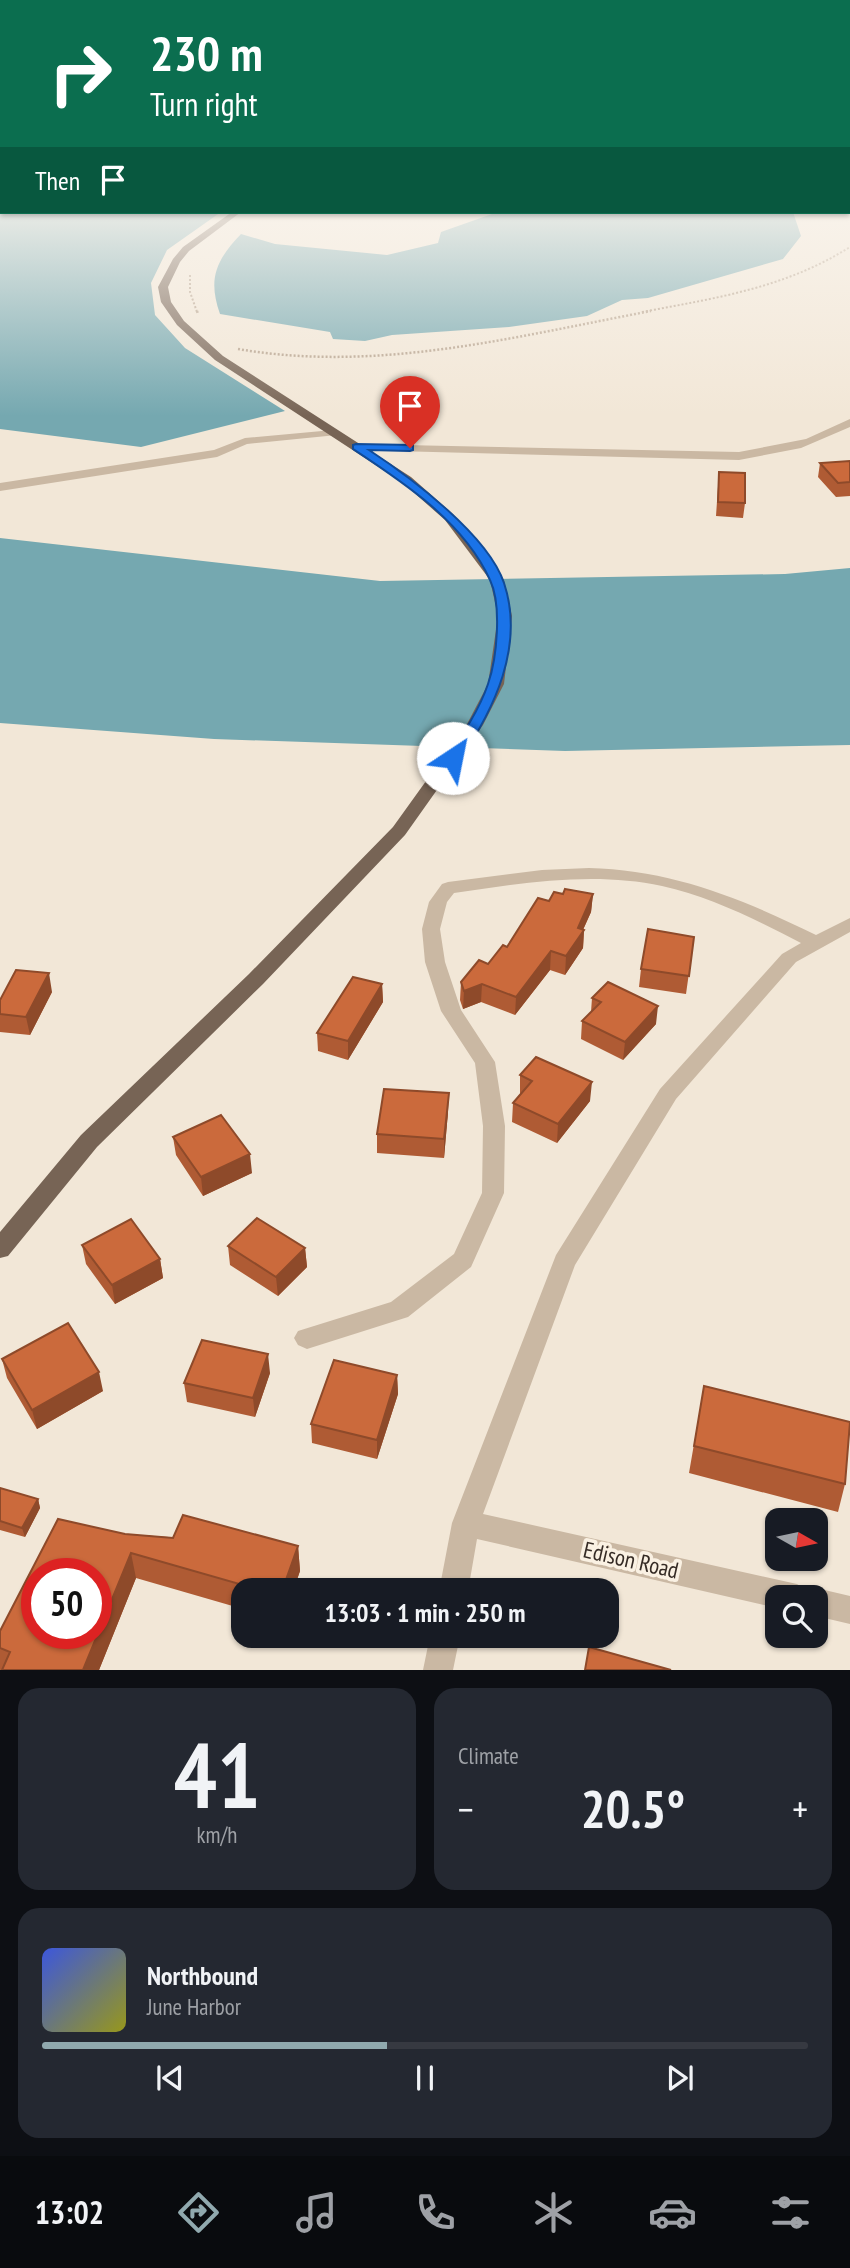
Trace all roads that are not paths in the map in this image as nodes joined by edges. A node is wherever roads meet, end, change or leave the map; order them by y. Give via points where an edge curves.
1 (177, 260) edge
2 (850, 422) edge
3 (333, 433) junction
4 (356, 447) junction
5 (0, 486) edge
6 (850, 923) edge
7 (816, 943) junction
8 (0, 1249) edge
9 (307, 1338) dead end
10 (466, 1523) junction
11 (455, 1578) edge
12 (765, 1591) edge
13 (828, 1605) edge
14 (850, 1610) edge
15 (443, 1648) edge
16 (438, 1670) edge

1 - 3 main road via 163,287 166,302 195,338
2 - 4 street via 828,436 790,449 739,456
3 - 4 main road
3 - 5 street via 245,440 217,453
4 - 8 main road via 407,480 449,517 497,580 505,616 496,684 475,725 399,831 256,979 89,1141
6 - 7 street
7 - 9 street via 754,911 696,889 635,876 575,874 449,888 438,902 431,929 435,962 451,1012 485,1062 494,1125 493,1193 463,1260 453,1268 399,1310
7 - 10 street via 789,958 668,1094 564,1262
10 - 11 street
10 - 12 street, Edison Road
13 - 14 street
15 - 16 street

